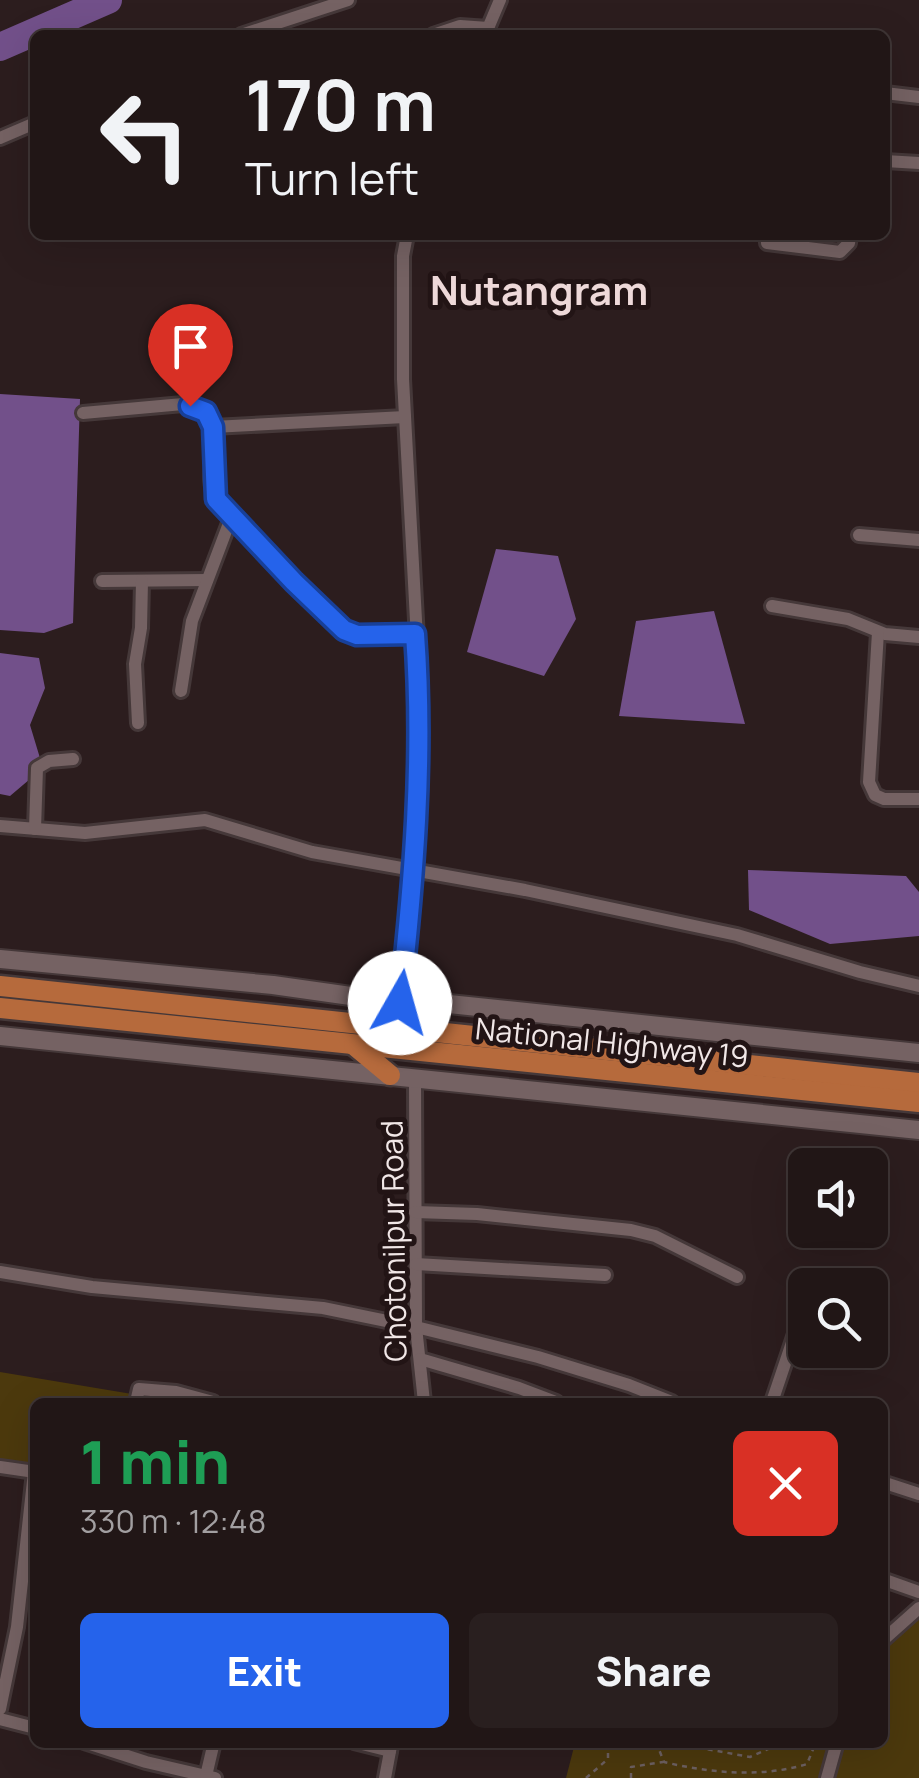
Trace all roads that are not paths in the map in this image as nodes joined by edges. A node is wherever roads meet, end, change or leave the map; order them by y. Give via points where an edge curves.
1 (348, 0) edge
2 (500, 0) edge
3 (256, 30) edge
4 (448, 30) edge
5 (481, 30) edge
6 (486, 30) edge
7 (890, 94) edge
8 (919, 97) edge
9 (30, 125) edge
10 (0, 138) edge
11 (890, 161) edge
12 (919, 163) edge
13 (405, 240) edge
14 (849, 240) edge
15 (767, 244) dead end
16 (83, 413) dead end
17 (404, 417) junction
18 (213, 427) junction
19 (231, 518) junction
20 (859, 535) dead end
21 (919, 540) edge
22 (102, 580) dead end
23 (142, 580) junction
24 (207, 580) junction
25 (772, 606) dead end
26 (878, 632) junction
27 (415, 634) junction
28 (919, 637) edge
29 (181, 691) dead end
30 (138, 723) dead end
31 (73, 759) dead end
32 (919, 798) edge
33 (0, 826) edge
34 (35, 829) junction
35 (414, 870) junction
36 (0, 959) edge
37 (0, 986) edge
38 (919, 986) edge
39 (400, 1003) junction
40 (424, 1004) junction
41 (0, 1008) edge
42 (355, 1035) junction
43 (0, 1036) edge
44 (919, 1053) edge
45 (390, 1074) junction
46 (416, 1079) junction
47 (919, 1083) edge
48 (919, 1102) edge
49 (919, 1130) edge
50 (416, 1212) junction
51 (416, 1264) junction
52 (0, 1272) edge
53 (605, 1275) dead end
54 (737, 1277) dead end
55 (416, 1327) junction
56 (788, 1354) edge
57 (420, 1359) junction
58 (137, 1398) edge
59 (198, 1398) edge
60 (424, 1398) edge
61 (545, 1398) edge
62 (662, 1398) edge
63 (773, 1398) edge
64 (0, 1468) edge
65 (30, 1472) edge
66 (888, 1484) edge
67 (919, 1494) edge
68 (30, 1508) edge
69 (888, 1581) edge
70 (919, 1592) edge
71 (919, 1608) edge
72 (888, 1636) edge
73 (0, 1709) edge
74 (0, 1719) edge
75 (30, 1727) edge
76 (106, 1748) edge
77 (213, 1748) edge
78 (391, 1748) edge
79 (835, 1748) edge
80 (210, 1777) edge
81 (385, 1778) edge
82 (827, 1778) edge

1 - 3 street
2 - 6 street
4 - 5 street
7 - 8 street
9 - 10 street
11 - 12 street
13 - 17 street
14 - 15 street via 840,252
16 - 18 street via 182,404 206,412
17 - 18 street
17 - 27 street
18 - 19 street via 214,491
19 - 24 street
19 - 27 street via 344,630
20 - 21 street
22 - 23 street
23 - 24 street
23 - 30 street
24 - 29 street via 192,621
25 - 26 street via 848,619
26 - 28 street
26 - 32 street via 869,782 884,799
27 - 35 street via 420,714
31 - 34 street via 37,768
33 - 34 street
34 - 35 street via 85,833 205,820 312,852
35 - 38 street via 736,936
35 - 39 street
36 - 39 main road
37 - 42 highway
39 - 40 main road
40 - 42 highway
40 - 44 main road
41 - 42 highway, National Highway 19
42 - 45 highway
42 - 47 highway
42 - 48 highway, National Highway 19
43 - 45 main road
45 - 46 main road
46 - 49 main road
46 - 50 street, Chotonilpur Road
50 - 51 street, Chotonilpur Road
50 - 54 street via 631,1230
51 - 53 street
51 - 55 street, Chotonilpur Road
52 - 55 street via 92,1288 323,1308
55 - 57 street, Chotonilpur Road
55 - 62 street via 538,1357
56 - 63 street
57 - 60 street, Chotonilpur Road
57 - 61 street
58 - 59 street via 139,1389
64 - 65 street
66 - 67 street
68 - 73 street
69 - 70 street
71 - 72 street
74 - 75 street
76 - 80 street
77 - 80 street
78 - 81 street
79 - 82 street

